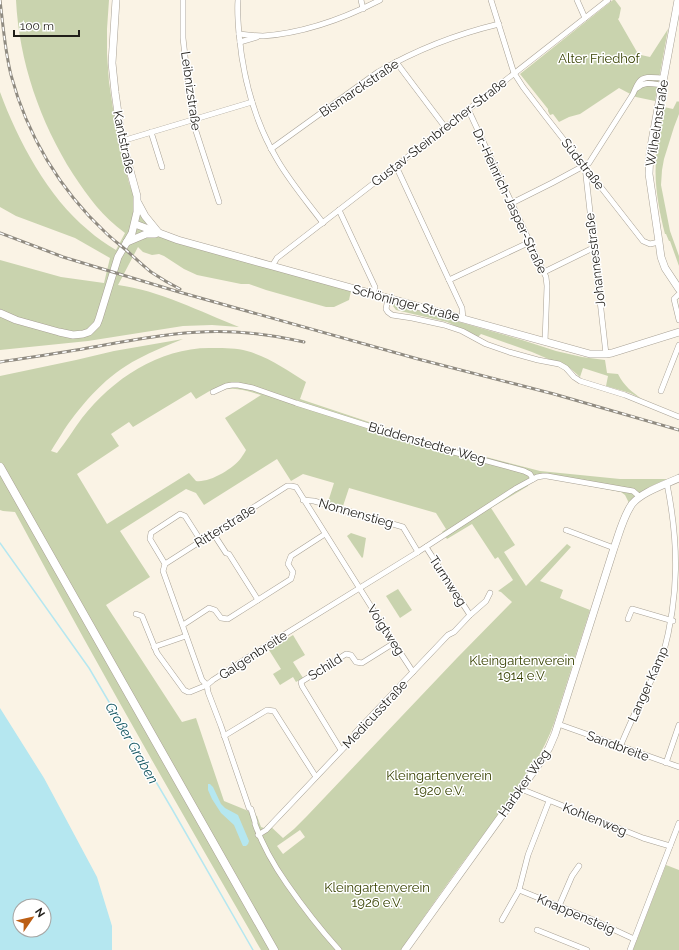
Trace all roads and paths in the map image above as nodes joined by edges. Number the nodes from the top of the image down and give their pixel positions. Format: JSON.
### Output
{"nodes":[{"id":1,"x":116,"y":0,"type":"edge"},
{"id":2,"x":184,"y":0,"type":"edge"},
{"id":3,"x":238,"y":0,"type":"edge"},
{"id":4,"x":361,"y":0,"type":"edge"},
{"id":5,"x":380,"y":0,"type":"edge"},
{"id":6,"x":491,"y":0,"type":"edge"},
{"id":7,"x":577,"y":0,"type":"edge"},
{"id":8,"x":608,"y":0,"type":"edge"},
{"id":9,"x":678,"y":0,"type":"edge"},
{"id":10,"x":363,"y":8,"type":"junction"},
{"id":11,"x":677,"y":15,"type":"edge"},
{"id":12,"x":585,"y":18,"type":"junction"},
{"id":13,"x":499,"y":24,"type":"junction"},
{"id":14,"x":239,"y":34,"type":"junction"},
{"id":15,"x":262,"y":36,"type":"junction"},
{"id":16,"x":240,"y":42,"type":"junction"},
{"id":17,"x":396,"y":62,"type":"junction"},
{"id":18,"x":514,"y":73,"type":"junction"},
{"id":19,"x":663,"y":82,"type":"junction"},
{"id":20,"x":252,"y":102,"type":"junction"},
{"id":21,"x":468,"y":109,"type":"junction"},
{"id":22,"x":192,"y":119,"type":"junction"},
{"id":23,"x":445,"y":127,"type":"junction"},
{"id":24,"x":151,"y":132,"type":"junction"},
{"id":25,"x":122,"y":141,"type":"junction"},
{"id":26,"x":271,"y":149,"type":"junction"},
{"id":27,"x":396,"y":166,"type":"junction"},
{"id":28,"x":585,"y":166,"type":"junction"},
{"id":29,"x":162,"y":167,"type":"dead end"},
{"id":30,"x":138,"y":201,"type":"junction"},
{"id":31,"x":219,"y":202,"type":"dead end"},
{"id":32,"x":512,"y":203,"type":"junction"},
{"id":33,"x":339,"y":210,"type":"junction"},
{"id":34,"x":323,"y":223,"type":"junction"},
{"id":35,"x":135,"y":224,"type":"junction"},
{"id":36,"x":160,"y":233,"type":"junction"},
{"id":37,"x":127,"y":242,"type":"junction"},
{"id":38,"x":530,"y":242,"type":"junction"},
{"id":39,"x":659,"y":242,"type":"junction"},
{"id":40,"x":593,"y":248,"type":"junction"},
{"id":41,"x":272,"y":266,"type":"junction"},
{"id":42,"x":544,"y":272,"type":"junction"},
{"id":43,"x":449,"y":280,"type":"junction"},
{"id":44,"x":679,"y":289,"type":"edge"},
{"id":45,"x":373,"y":294,"type":"junction"},
{"id":46,"x":679,"y":294,"type":"edge"},
{"id":47,"x":388,"y":298,"type":"junction"},
{"id":48,"x":0,"y":314,"type":"edge"},
{"id":49,"x":463,"y":319,"type":"junction"},
{"id":50,"x":679,"y":320,"type":"edge"},
{"id":51,"x":679,"y":332,"type":"edge"},
{"id":52,"x":545,"y":342,"type":"junction"},
{"id":53,"x":679,"y":345,"type":"edge"},
{"id":54,"x":606,"y":354,"type":"junction"},
{"id":55,"x":661,"y":391,"type":"dead end"},
{"id":56,"x":213,"y":392,"type":"dead end"},
{"id":57,"x":679,"y":417,"type":"edge"},
{"id":58,"x":0,"y":467,"type":"edge"},
{"id":59,"x":679,"y":478,"type":"edge"},
{"id":60,"x":533,"y":479,"type":"junction"},
{"id":61,"x":668,"y":484,"type":"junction"},
{"id":62,"x":640,"y":497,"type":"junction"},
{"id":63,"x":304,"y":500,"type":"junction"},
{"id":64,"x":566,"y":530,"type":"dead end"},
{"id":65,"x":213,"y":533,"type":"junction"},
{"id":66,"x":325,"y":534,"type":"junction"},
{"id":67,"x":201,"y":541,"type":"junction"},
{"id":68,"x":426,"y":547,"type":"junction"},
{"id":69,"x":614,"y":548,"type":"junction"},
{"id":70,"x":418,"y":552,"type":"junction"},
{"id":71,"x":165,"y":564,"type":"junction"},
{"id":72,"x":359,"y":588,"type":"junction"},
{"id":73,"x":490,"y":593,"type":"dead end"},
{"id":74,"x":258,"y":600,"type":"junction"},
{"id":75,"x":136,"y":614,"type":"dead end"},
{"id":76,"x":470,"y":615,"type":"junction"},
{"id":77,"x":628,"y":619,"type":"dead end"},
{"id":78,"x":675,"y":620,"type":"edge"},
{"id":79,"x":183,"y":625,"type":"junction"},
{"id":80,"x":186,"y":636,"type":"junction"},
{"id":81,"x":394,"y":643,"type":"junction"},
{"id":82,"x":154,"y":647,"type":"junction"},
{"id":83,"x":413,"y":672,"type":"junction"},
{"id":84,"x":207,"y":685,"type":"junction"},
{"id":85,"x":558,"y":724,"type":"junction"},
{"id":86,"x":679,"y":725,"type":"edge"},
{"id":87,"x":224,"y":736,"type":"junction"},
{"id":88,"x":620,"y":747,"type":"junction"},
{"id":89,"x":342,"y":750,"type":"junction"},
{"id":90,"x":666,"y":763,"type":"junction"},
{"id":91,"x":679,"y":767,"type":"edge"},
{"id":92,"x":316,"y":777,"type":"junction"},
{"id":93,"x":520,"y":789,"type":"junction"},
{"id":94,"x":549,"y":801,"type":"junction"},
{"id":95,"x":679,"y":823,"type":"edge"},
{"id":96,"x":258,"y":835,"type":"junction"},
{"id":97,"x":670,"y":846,"type":"junction"},
{"id":98,"x":579,"y":866,"type":"dead end"},
{"id":99,"x":519,"y":890,"type":"junction"},
{"id":100,"x":559,"y":906,"type":"junction"},
{"id":101,"x":502,"y":920,"type":"dead end"},
{"id":102,"x":537,"y":930,"type":"dead end"},
{"id":103,"x":634,"y":939,"type":"junction"},
{"id":104,"x":274,"y":950,"type":"edge"},
{"id":105,"x":339,"y":950,"type":"edge"},
{"id":106,"x":405,"y":950,"type":"edge"},
{"id":107,"x":587,"y":950,"type":"edge"},
{"id":108,"x":630,"y":950,"type":"edge"}],
"edges":[{"from":1,"to":25,"type":"main road","name":"Kantstraße"},
{"from":2,"to":22,"type":"street","name":"Leibnizstraße"},
{"from":3,"to":14,"type":"street"},
{"from":4,"to":10,"type":"street"},
{"from":5,"to":10,"type":"street"},
{"from":6,"to":13,"type":"street","name":"Südstraße"},
{"from":7,"to":12,"type":"street"},
{"from":8,"to":12,"type":"street","name":"Gustav-Steinbrecher-Straße"},
{"from":9,"to":11,"type":"main road","name":"Wilhelmstraße"},
{"from":10,"to":15,"type":"street"},
{"from":11,"to":19,"type":"main road","name":"Wilhelmstraße"},
{"from":12,"to":18,"type":"street","name":"Gustav-Steinbrecher-Straße"},
{"from":13,"to":17,"type":"street","name":"Bismarckstraße"},
{"from":13,"to":18,"type":"street","name":"Südstraße"},
{"from":14,"to":15,"type":"street"},
{"from":14,"to":16,"type":"street"},
{"from":15,"to":16,"type":"street"},
{"from":16,"to":20,"type":"street"},
{"from":17,"to":23,"type":"street"},
{"from":17,"to":26,"type":"street","name":"Bismarckstraße"},
{"from":18,"to":21,"type":"street","name":"Gustav-Steinbrecher-Straße"},
{"from":18,"to":28,"type":"street","name":"Südstraße"},
{"from":19,"to":28,"type":"street"},
{"from":19,"to":39,"type":"main road","name":"Wilhelmstraße"},
{"from":20,"to":22,"type":"street"},
{"from":20,"to":26,"type":"street"},
{"from":21,"to":23,"type":"street","name":"Gustav-Steinbrecher-Straße"},
{"from":21,"to":32,"type":"street","name":"Dr.-Heinrich-Jasper-Straße"},
{"from":22,"to":24,"type":"street"},
{"from":22,"to":31,"type":"street","name":"Leibnizstraße"},
{"from":23,"to":27,"type":"street","name":"Gustav-Steinbrecher-Straße"},
{"from":24,"to":25,"type":"street"},
{"from":24,"to":29,"type":"street"},
{"from":25,"to":30,"type":"main road","name":"Kantstraße"},
{"from":26,"to":34,"type":"street"},
{"from":27,"to":33,"type":"street","name":"Gustav-Steinbrecher-Straße"},
{"from":27,"to":43,"type":"street"},
{"from":28,"to":32,"type":"street"},
{"from":28,"to":39,"type":"street","name":"Südstraße"},
{"from":28,"to":40,"type":"street","name":"Johannesstraße"},
{"from":30,"to":35,"type":"main road","name":"Kantstraße"},
{"from":30,"to":36,"type":"main road"},
{"from":32,"to":38,"type":"street","name":"Dr.-Heinrich-Jasper-Straße"},
{"from":33,"to":34,"type":"street","name":"Gustav-Steinbrecher-Straße"},
{"from":33,"to":45,"type":"street"},
{"from":34,"to":41,"type":"street","name":"Gustav-Steinbrecher-Straße"},
{"from":35,"to":36,"type":"main road","name":"Schöninger Straße"},
{"from":35,"to":37,"type":"main road","name":"Kantstraße"},
{"from":36,"to":37,"type":"main road"},
{"from":36,"to":41,"type":"main road","name":"Schöninger Straße"},
{"from":37,"to":48,"type":"main road","name":"Kantstraße"},
{"from":38,"to":42,"type":"street","name":"Dr.-Heinrich-Jasper-Straße"},
{"from":38,"to":43,"type":"street"},
{"from":39,"to":44,"type":"main road","name":"Wilhelmstraße"},
{"from":40,"to":42,"type":"street"},
{"from":40,"to":54,"type":"street","name":"Johannesstraße"},
{"from":41,"to":45,"type":"main road","name":"Schöninger Straße"},
{"from":42,"to":52,"type":"street","name":"Dr.-Heinrich-Jasper-Straße"},
{"from":43,"to":49,"type":"street"},
{"from":45,"to":47,"type":"main road","name":"Schöninger Straße"},
{"from":46,"to":50,"type":"street"},
{"from":47,"to":49,"type":"main road","name":"Schöninger Straße"},
{"from":47,"to":57,"type":"street"},
{"from":49,"to":52,"type":"main road","name":"Schöninger Straße"},
{"from":51,"to":54,"type":"main road","name":"Schöninger Straße"},
{"from":52,"to":54,"type":"main road","name":"Schöninger Straße"},
{"from":53,"to":55,"type":"street"},
{"from":56,"to":60,"type":"street","name":"Büddenstedter Weg"},
{"from":58,"to":104,"type":"main road"},
{"from":59,"to":61,"type":"main road","name":"Harbker Weg"},
{"from":60,"to":62,"type":"street"},
{"from":60,"to":68,"type":"street","name":"Galgenbreite"},
{"from":61,"to":62,"type":"main road","name":"Harbker Weg"},
{"from":61,"to":78,"type":"street","name":"Langer Kamp"},
{"from":62,"to":69,"type":"main road","name":"Harbker Weg"},
{"from":63,"to":65,"type":"street","name":"Ritterstraße"},
{"from":63,"to":66,"type":"street","name":"Ritterstraße"},
{"from":63,"to":70,"type":"street","name":"Nonnenstieg"},
{"from":64,"to":69,"type":"street"},
{"from":65,"to":67,"type":"street","name":"Ritterstraße"},
{"from":65,"to":74,"type":"street"},
{"from":66,"to":72,"type":"street","name":"Ritterstraße"},
{"from":66,"to":74,"type":"street"},
{"from":67,"to":71,"type":"street","name":"Ritterstraße"},
{"from":67,"to":71,"type":"street"},
{"from":68,"to":70,"type":"street","name":"Galgenbreite"},
{"from":68,"to":76,"type":"street","name":"Turmweg"},
{"from":69,"to":85,"type":"main road","name":"Harbker Weg"},
{"from":70,"to":72,"type":"street","name":"Galgenbreite"},
{"from":71,"to":79,"type":"street"},
{"from":72,"to":81,"type":"street","name":"Voigtweg"},
{"from":72,"to":84,"type":"street","name":"Galgenbreite"},
{"from":73,"to":76,"type":"street","name":"Medicusstraße"},
{"from":74,"to":79,"type":"street"},
{"from":75,"to":82,"type":"street"},
{"from":76,"to":83,"type":"street","name":"Medicusstraße"},
{"from":77,"to":78,"type":"street"},
{"from":78,"to":88,"type":"street","name":"Langer Kamp"},
{"from":79,"to":80,"type":"street"},
{"from":80,"to":82,"type":"street"},
{"from":80,"to":84,"type":"street"},
{"from":81,"to":83,"type":"street","name":"Voigtweg"},
{"from":81,"to":89,"type":"street","name":"Schild"},
{"from":82,"to":84,"type":"street"},
{"from":83,"to":89,"type":"street","name":"Medicusstraße"},
{"from":84,"to":87,"type":"street","name":"Galgenbreite"},
{"from":85,"to":88,"type":"street","name":"Sandbreite"},
{"from":85,"to":93,"type":"main road","name":"Harbker Weg"},
{"from":86,"to":90,"type":"street"},
{"from":87,"to":92,"type":"street"},
{"from":87,"to":96,"type":"street","name":"Galgenbreite"},
{"from":88,"to":90,"type":"street","name":"Sandbreite"},
{"from":89,"to":92,"type":"street","name":"Medicusstraße"},
{"from":90,"to":91,"type":"street","name":"Sandbreite"},
{"from":92,"to":96,"type":"street","name":"Medicusstraße"},
{"from":93,"to":94,"type":"street","name":"Kohlenweg"},
{"from":93,"to":106,"type":"main road","name":"Harbker Weg"},
{"from":94,"to":97,"type":"street","name":"Kohlenweg"},
{"from":94,"to":99,"type":"street"},
{"from":95,"to":97,"type":"street"},
{"from":96,"to":105,"type":"street","name":"Galgenbreite"},
{"from":97,"to":103,"type":"street"},
{"from":98,"to":100,"type":"street"},
{"from":99,"to":100,"type":"street","name":"Knappensteig"},
{"from":99,"to":101,"type":"street"},
{"from":100,"to":103,"type":"street","name":"Knappensteig"},
{"from":102,"to":107,"type":"street"},
{"from":103,"to":108,"type":"street"}]}
